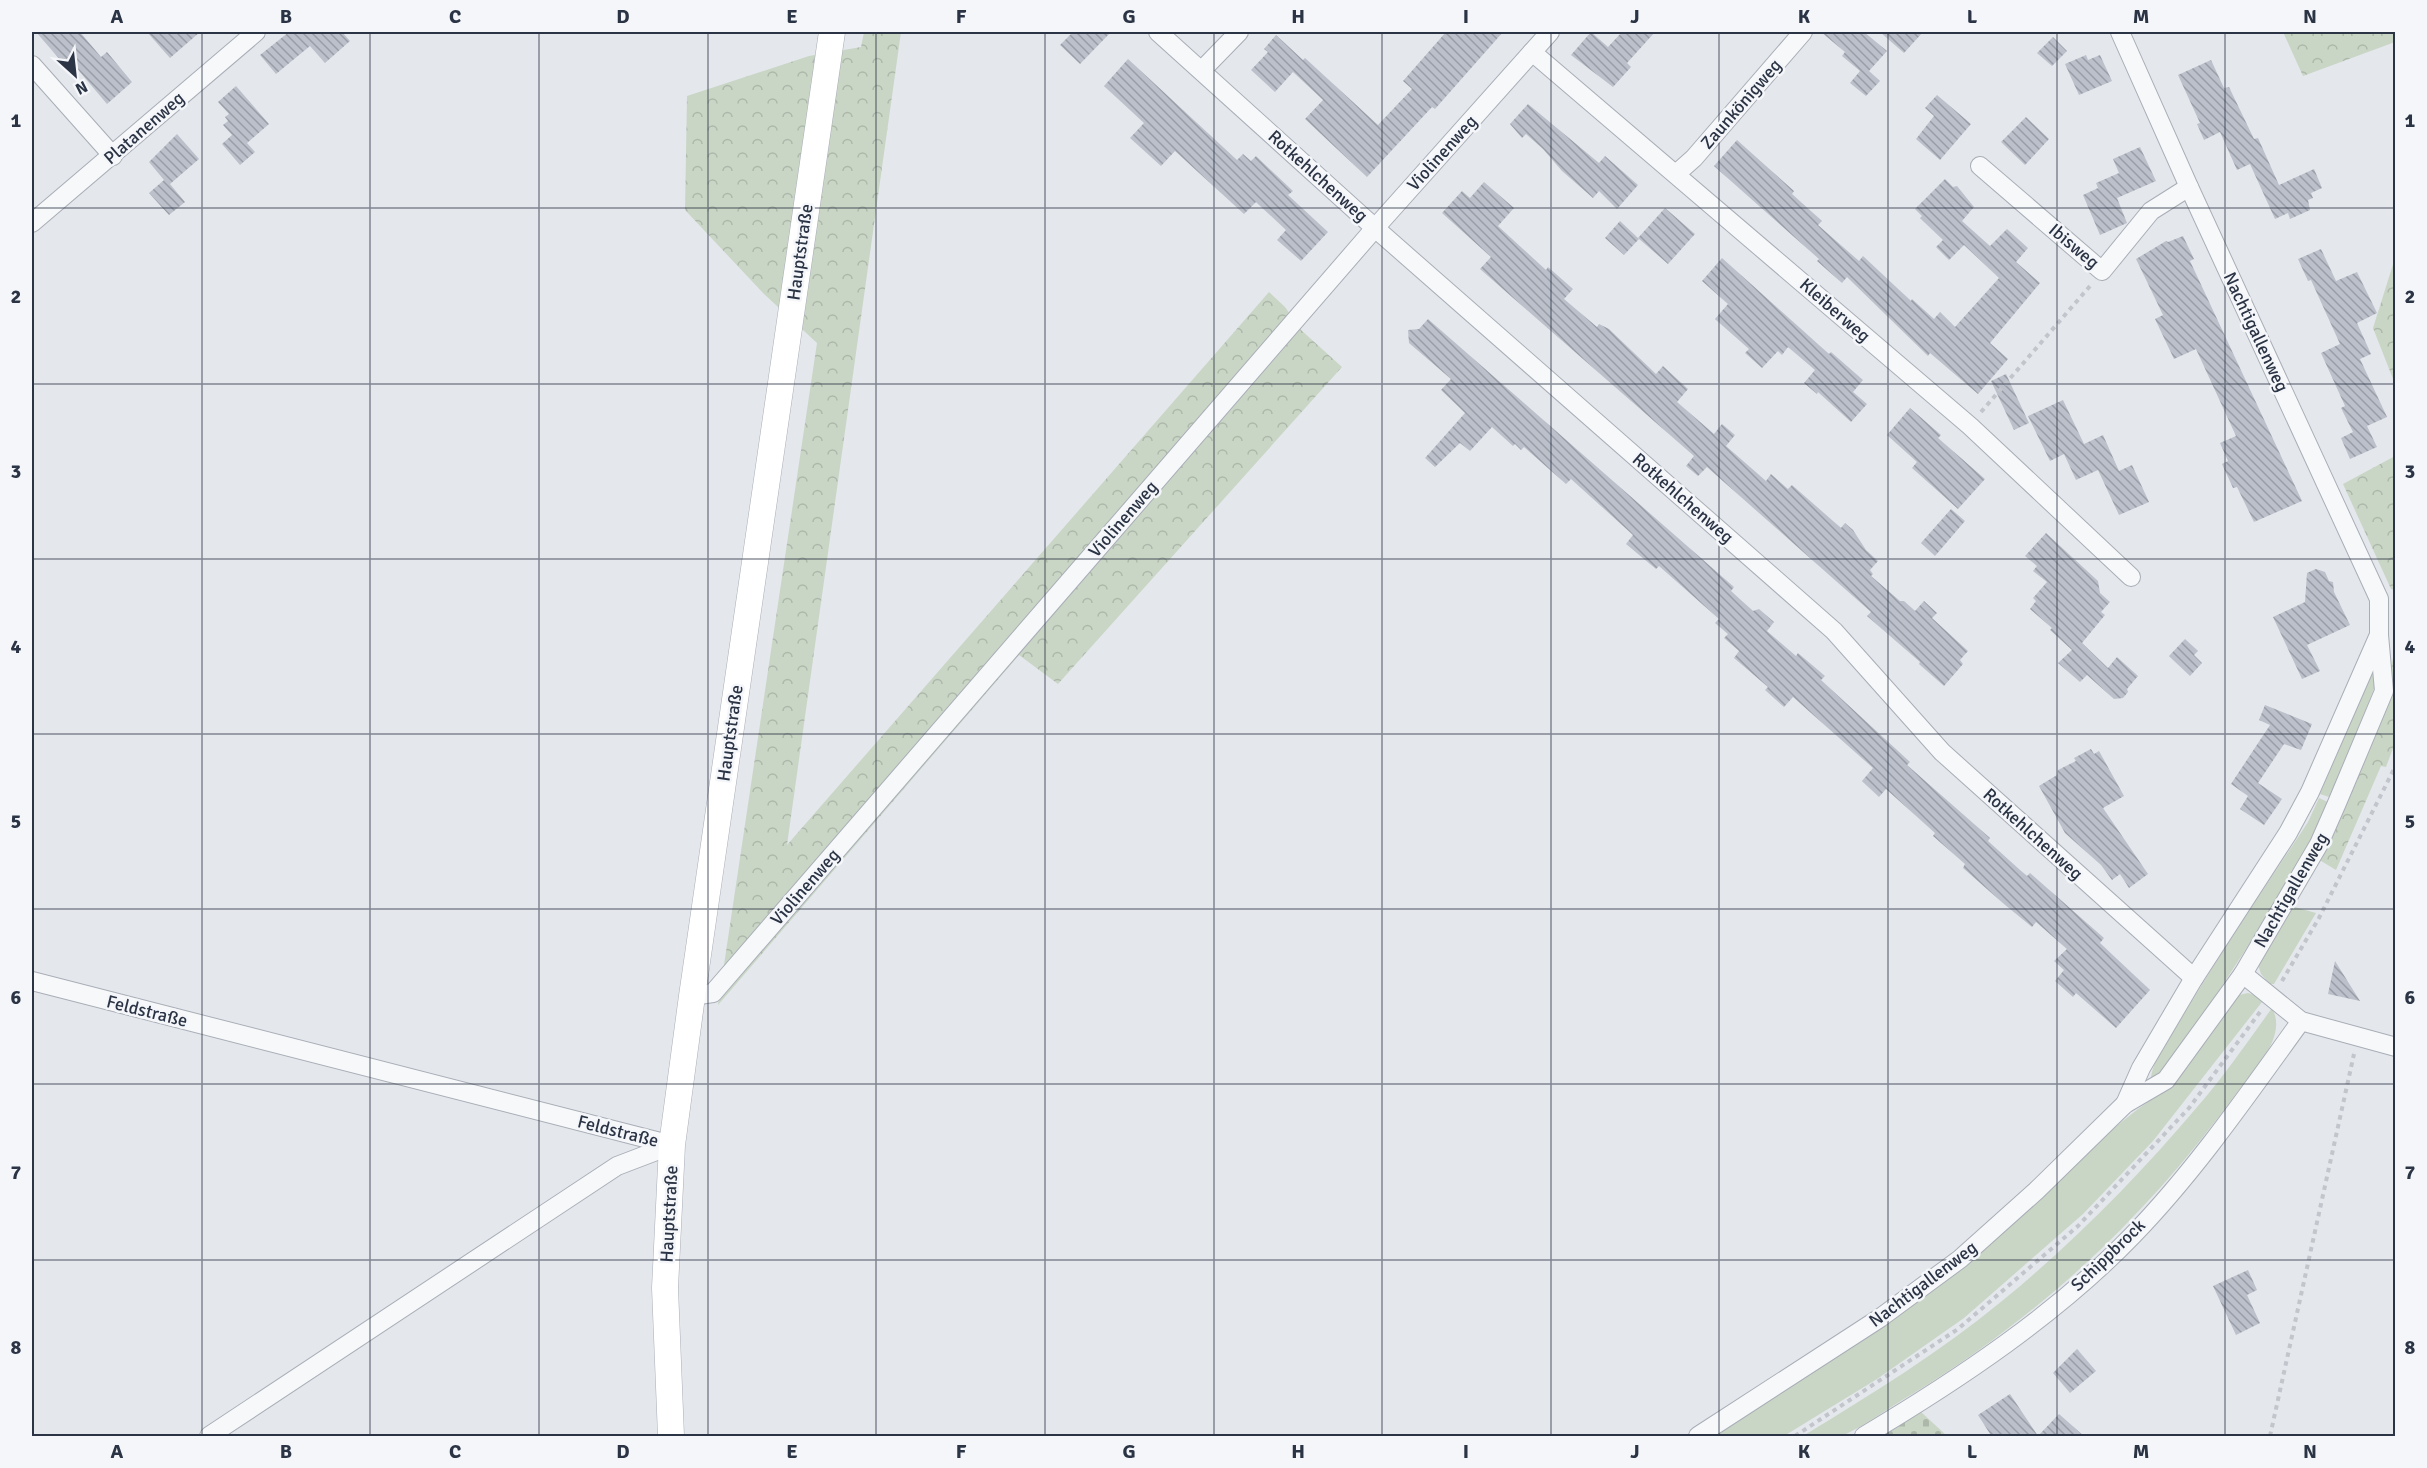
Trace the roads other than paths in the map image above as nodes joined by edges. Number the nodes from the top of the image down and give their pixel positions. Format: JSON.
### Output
{"nodes":[{"id":1,"x":256,"y":32,"type":"edge"},
{"id":2,"x":832,"y":32,"type":"edge"},
{"id":3,"x":1158,"y":32,"type":"edge"},
{"id":4,"x":1239,"y":32,"type":"edge"},
{"id":5,"x":1550,"y":32,"type":"edge"},
{"id":6,"x":1803,"y":32,"type":"edge"},
{"id":7,"x":2120,"y":32,"type":"edge"},
{"id":8,"x":1532,"y":52,"type":"junction"},
{"id":9,"x":32,"y":65,"type":"edge"},
{"id":10,"x":1202,"y":70,"type":"junction"},
{"id":11,"x":112,"y":156,"type":"junction"},
{"id":12,"x":1980,"y":165,"type":"dead end"},
{"id":13,"x":1676,"y":174,"type":"junction"},
{"id":14,"x":2189,"y":187,"type":"junction"},
{"id":15,"x":32,"y":223,"type":"edge"},
{"id":16,"x":1375,"y":228,"type":"junction"},
{"id":17,"x":2131,"y":577,"type":"dead end"},
{"id":18,"x":2379,"y":635,"type":"junction"},
{"id":19,"x":2242,"y":974,"type":"junction"},
{"id":20,"x":2194,"y":978,"type":"junction"},
{"id":21,"x":32,"y":981,"type":"edge"},
{"id":22,"x":692,"y":996,"type":"junction"},
{"id":23,"x":2301,"y":1021,"type":"junction"},
{"id":24,"x":2396,"y":1047,"type":"edge"},
{"id":25,"x":2125,"y":1104,"type":"junction"},
{"id":26,"x":672,"y":1145,"type":"junction"},
{"id":27,"x":209,"y":1437,"type":"edge"},
{"id":28,"x":671,"y":1437,"type":"edge"},
{"id":29,"x":1698,"y":1437,"type":"edge"},
{"id":30,"x":1864,"y":1437,"type":"edge"}],
"edges":[{"from":1,"to":11,"type":"street","name":"Platanenweg"},
{"from":2,"to":22,"type":"street","name":"Hauptstraße"},
{"from":3,"to":10,"type":"street","name":"Rotkehlchenweg"},
{"from":4,"to":10,"type":"street"},
{"from":5,"to":8,"type":"street","name":"Violinenweg"},
{"from":6,"to":13,"type":"street","name":"Zaunkönigweg"},
{"from":7,"to":14,"type":"street","name":"Nachtigallenweg"},
{"from":8,"to":13,"type":"street","name":"Kleiberweg"},
{"from":8,"to":16,"type":"street","name":"Violinenweg"},
{"from":9,"to":11,"type":"street"},
{"from":10,"to":16,"type":"street","name":"Rotkehlchenweg"},
{"from":11,"to":15,"type":"street","name":"Platanenweg"},
{"from":12,"to":14,"type":"street","name":"Ibisweg"},
{"from":13,"to":17,"type":"street","name":"Kleiberweg"},
{"from":14,"to":18,"type":"street","name":"Nachtigallenweg"},
{"from":16,"to":20,"type":"street","name":"Rotkehlchenweg"},
{"from":16,"to":22,"type":"street","name":"Violinenweg"},
{"from":18,"to":19,"type":"street","name":"Nachtigallenweg"},
{"from":18,"to":20,"type":"street","name":"Nachtigallenweg"},
{"from":19,"to":23,"type":"street"},
{"from":19,"to":25,"type":"street","name":"Nachtigallenweg"},
{"from":20,"to":25,"type":"street","name":"Nachtigallenweg"},
{"from":21,"to":26,"type":"street","name":"Feldstraße"},
{"from":22,"to":26,"type":"street","name":"Hauptstraße"},
{"from":23,"to":24,"type":"street"},
{"from":23,"to":30,"type":"street","name":"Schippbrock"},
{"from":25,"to":29,"type":"street","name":"Nachtigallenweg"},
{"from":26,"to":27,"type":"street","name":"Feldstraße"},
{"from":26,"to":28,"type":"street","name":"Hauptstraße"}]}
